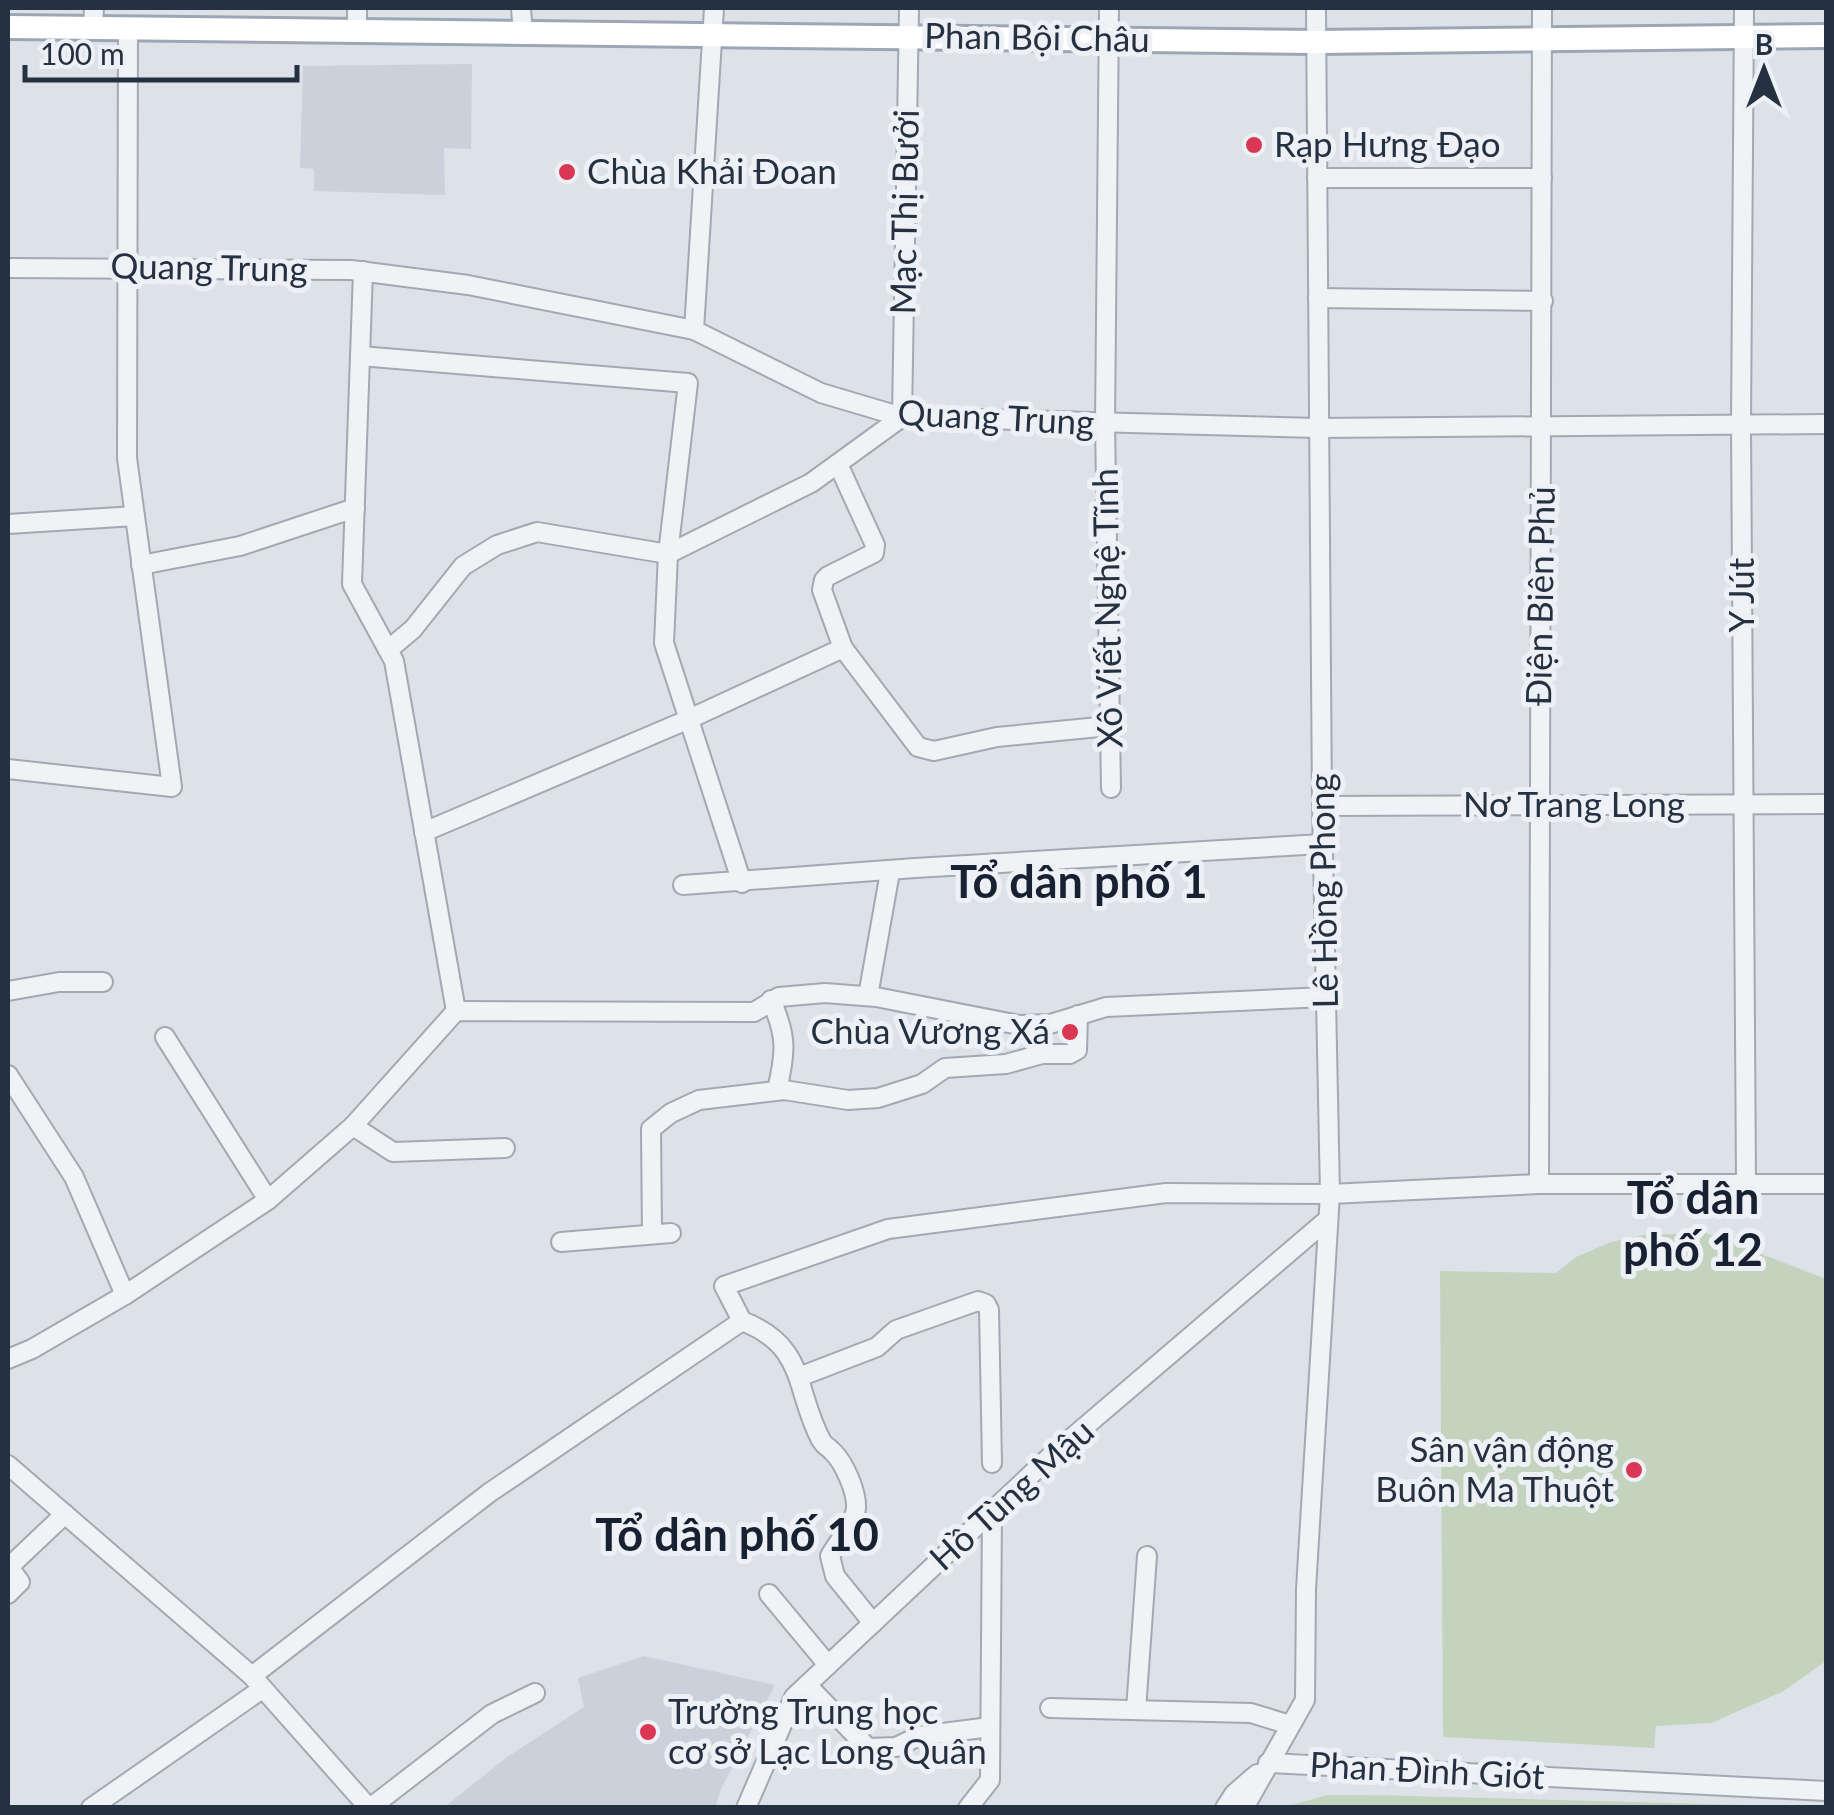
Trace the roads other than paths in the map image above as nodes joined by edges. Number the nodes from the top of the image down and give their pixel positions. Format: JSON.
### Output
{"nodes":[{"id":1,"x":522,"y":8,"type":"edge"},
{"id":2,"x":714,"y":8,"type":"edge"},
{"id":3,"x":908,"y":8,"type":"edge"},
{"id":4,"x":1109,"y":8,"type":"edge"},
{"id":5,"x":1316,"y":8,"type":"edge"},
{"id":6,"x":1542,"y":8,"type":"edge"},
{"id":7,"x":1744,"y":8,"type":"edge"},
{"id":8,"x":93,"y":17,"type":"edge"},
{"id":9,"x":357,"y":19,"type":"edge"},
{"id":10,"x":8,"y":27,"type":"edge"},
{"id":11,"x":128,"y":27,"type":"junction"},
{"id":12,"x":522,"y":35,"type":"junction"},
{"id":13,"x":714,"y":36,"type":"junction"},
{"id":14,"x":1744,"y":36,"type":"junction"},
{"id":15,"x":1826,"y":36,"type":"edge"},
{"id":16,"x":909,"y":37,"type":"junction"},
{"id":17,"x":1542,"y":38,"type":"junction"},
{"id":18,"x":1108,"y":40,"type":"junction"},
{"id":19,"x":1317,"y":42,"type":"junction"},
{"id":20,"x":1318,"y":178,"type":"junction"},
{"id":21,"x":1542,"y":178,"type":"junction"},
{"id":22,"x":128,"y":267,"type":"junction"},
{"id":23,"x":8,"y":268,"type":"edge"},
{"id":24,"x":363,"y":272,"type":"junction"},
{"id":25,"x":1318,"y":298,"type":"junction"},
{"id":26,"x":1542,"y":301,"type":"junction"},
{"id":27,"x":694,"y":330,"type":"junction"},
{"id":28,"x":360,"y":356,"type":"junction"},
{"id":29,"x":902,"y":417,"type":"junction"},
{"id":30,"x":1105,"y":424,"type":"junction"},
{"id":31,"x":1826,"y":424,"type":"edge"},
{"id":32,"x":1742,"y":425,"type":"junction"},
{"id":33,"x":1543,"y":426,"type":"junction"},
{"id":34,"x":1318,"y":428,"type":"junction"},
{"id":35,"x":838,"y":464,"type":"junction"},
{"id":36,"x":355,"y":508,"type":"junction"},
{"id":37,"x":135,"y":516,"type":"junction"},
{"id":38,"x":8,"y":524,"type":"edge"},
{"id":39,"x":668,"y":554,"type":"junction"},
{"id":40,"x":142,"y":565,"type":"junction"},
{"id":41,"x":843,"y":648,"type":"junction"},
{"id":42,"x":388,"y":650,"type":"junction"},
{"id":43,"x":687,"y":720,"type":"junction"},
{"id":44,"x":1110,"y":726,"type":"junction"},
{"id":45,"x":8,"y":769,"type":"edge"},
{"id":46,"x":1110,"y":788,"type":"dead end"},
{"id":47,"x":1743,"y":804,"type":"junction"},
{"id":48,"x":1826,"y":804,"type":"edge"},
{"id":49,"x":1322,"y":806,"type":"junction"},
{"id":50,"x":1538,"y":806,"type":"junction"},
{"id":51,"x":424,"y":832,"type":"junction"},
{"id":52,"x":1322,"y":844,"type":"junction"},
{"id":53,"x":890,"y":872,"type":"junction"},
{"id":54,"x":742,"y":883,"type":"junction"},
{"id":55,"x":683,"y":886,"type":"dead end"},
{"id":56,"x":103,"y":982,"type":"dead end"},
{"id":57,"x":8,"y":991,"type":"edge"},
{"id":58,"x":868,"y":996,"type":"junction"},
{"id":59,"x":1326,"y":998,"type":"junction"},
{"id":60,"x":771,"y":1000,"type":"junction"},
{"id":61,"x":456,"y":1011,"type":"junction"},
{"id":62,"x":1078,"y":1015,"type":"junction"},
{"id":63,"x":165,"y":1037,"type":"dead end"},
{"id":64,"x":8,"y":1077,"type":"edge"},
{"id":65,"x":777,"y":1090,"type":"junction"},
{"id":66,"x":353,"y":1126,"type":"junction"},
{"id":67,"x":505,"y":1148,"type":"dead end"},
{"id":68,"x":1746,"y":1182,"type":"junction"},
{"id":69,"x":1539,"y":1184,"type":"junction"},
{"id":70,"x":1826,"y":1184,"type":"edge"},
{"id":71,"x":1330,"y":1194,"type":"junction"},
{"id":72,"x":268,"y":1200,"type":"junction"},
{"id":73,"x":1327,"y":1220,"type":"junction"},
{"id":74,"x":562,"y":1242,"type":"dead end"},
{"id":75,"x":125,"y":1296,"type":"junction"},
{"id":76,"x":742,"y":1321,"type":"junction"},
{"id":77,"x":8,"y":1360,"type":"edge"},
{"id":78,"x":799,"y":1377,"type":"junction"},
{"id":79,"x":992,"y":1463,"type":"dead end"},
{"id":80,"x":8,"y":1464,"type":"edge"},
{"id":81,"x":992,"y":1511,"type":"junction"},
{"id":82,"x":65,"y":1514,"type":"junction"},
{"id":83,"x":1148,"y":1556,"type":"dead end"},
{"id":84,"x":8,"y":1594,"type":"edge"},
{"id":85,"x":769,"y":1594,"type":"dead end"},
{"id":86,"x":873,"y":1623,"type":"junction"},
{"id":87,"x":828,"y":1666,"type":"junction"},
{"id":88,"x":257,"y":1682,"type":"junction"},
{"id":89,"x":807,"y":1684,"type":"junction"},
{"id":90,"x":535,"y":1693,"type":"dead end"},
{"id":91,"x":1050,"y":1708,"type":"dead end"},
{"id":92,"x":1136,"y":1710,"type":"junction"},
{"id":93,"x":1290,"y":1726,"type":"junction"},
{"id":94,"x":990,"y":1727,"type":"junction"},
{"id":95,"x":1268,"y":1763,"type":"junction"},
{"id":96,"x":1826,"y":1791,"type":"edge"},
{"id":97,"x":91,"y":1808,"type":"edge"},
{"id":98,"x":370,"y":1808,"type":"edge"},
{"id":99,"x":746,"y":1808,"type":"edge"},
{"id":100,"x":968,"y":1808,"type":"edge"},
{"id":101,"x":1224,"y":1808,"type":"edge"},
{"id":102,"x":1244,"y":1808,"type":"edge"}],
"edges":[{"from":1,"to":12,"type":"street"},
{"from":2,"to":13,"type":"street"},
{"from":3,"to":16,"type":"street","name":"Mạc Thị Bưởi"},
{"from":4,"to":18,"type":"street","name":"Xô Viết Nghệ Tĩnh"},
{"from":5,"to":19,"type":"street","name":"Lê Hồng Phong"},
{"from":6,"to":17,"type":"street","name":"Điện Biên Phủ"},
{"from":7,"to":14,"type":"street","name":"Y Jút"},
{"from":8,"to":10,"type":"main road","name":"Phan Bội Châu"},
{"from":8,"to":11,"type":"main road","name":"Phan Bội Châu"},
{"from":9,"to":11,"type":"main road","name":"Phan Bội Châu"},
{"from":9,"to":12,"type":"main road","name":"Phan Bội Châu"},
{"from":11,"to":22,"type":"street"},
{"from":12,"to":13,"type":"main road","name":"Phan Bội Châu"},
{"from":13,"to":16,"type":"main road","name":"Phan Bội Châu"},
{"from":13,"to":27,"type":"street"},
{"from":14,"to":15,"type":"main road","name":"Phan Bội Châu"},
{"from":14,"to":17,"type":"main road","name":"Phan Bội Châu"},
{"from":14,"to":32,"type":"street","name":"Y Jút"},
{"from":16,"to":18,"type":"main road","name":"Phan Bội Châu"},
{"from":16,"to":29,"type":"street","name":"Mạc Thị Bưởi"},
{"from":17,"to":19,"type":"main road","name":"Phan Bội Châu"},
{"from":17,"to":21,"type":"street","name":"Điện Biên Phủ"},
{"from":18,"to":19,"type":"main road","name":"Phan Bội Châu"},
{"from":18,"to":30,"type":"street","name":"Xô Viết Nghệ Tĩnh"},
{"from":19,"to":20,"type":"street","name":"Lê Hồng Phong"},
{"from":20,"to":21,"type":"street"},
{"from":20,"to":25,"type":"street","name":"Lê Hồng Phong"},
{"from":21,"to":26,"type":"street","name":"Điện Biên Phủ"},
{"from":22,"to":23,"type":"street","name":"Quang Trung"},
{"from":22,"to":24,"type":"street","name":"Quang Trung"},
{"from":22,"to":37,"type":"street"},
{"from":24,"to":27,"type":"street","name":"Quang Trung"},
{"from":24,"to":28,"type":"street"},
{"from":25,"to":26,"type":"street"},
{"from":25,"to":34,"type":"street","name":"Lê Hồng Phong"},
{"from":26,"to":33,"type":"street","name":"Điện Biên Phủ"},
{"from":27,"to":29,"type":"street","name":"Quang Trung"},
{"from":28,"to":36,"type":"street"},
{"from":28,"to":39,"type":"street"},
{"from":29,"to":30,"type":"street","name":"Quang Trung"},
{"from":29,"to":35,"type":"street"},
{"from":30,"to":34,"type":"street","name":"Quang Trung"},
{"from":30,"to":44,"type":"street","name":"Xô Viết Nghệ Tĩnh"},
{"from":31,"to":32,"type":"street","name":"Quang Trung"},
{"from":32,"to":33,"type":"street","name":"Quang Trung"},
{"from":32,"to":47,"type":"street","name":"Y Jút"},
{"from":33,"to":34,"type":"street","name":"Quang Trung"},
{"from":33,"to":50,"type":"street","name":"Điện Biên Phủ"},
{"from":34,"to":49,"type":"street","name":"Lê Hồng Phong"},
{"from":35,"to":39,"type":"street"},
{"from":35,"to":41,"type":"street"},
{"from":36,"to":40,"type":"street"},
{"from":36,"to":42,"type":"street"},
{"from":37,"to":38,"type":"street"},
{"from":37,"to":40,"type":"street"},
{"from":39,"to":42,"type":"street"},
{"from":39,"to":43,"type":"street"},
{"from":40,"to":45,"type":"street"},
{"from":41,"to":43,"type":"street"},
{"from":41,"to":44,"type":"street"},
{"from":42,"to":51,"type":"street"},
{"from":43,"to":51,"type":"street"},
{"from":43,"to":54,"type":"street"},
{"from":44,"to":46,"type":"street","name":"Xô Viết Nghệ Tĩnh"},
{"from":47,"to":48,"type":"street","name":"Nơ Trang Long"},
{"from":47,"to":50,"type":"street","name":"Nơ Trang Long"},
{"from":47,"to":68,"type":"street","name":"Y Jút"},
{"from":49,"to":50,"type":"street","name":"Nơ Trang Long"},
{"from":49,"to":52,"type":"street","name":"Lê Hồng Phong"},
{"from":50,"to":69,"type":"street","name":"Điện Biên Phủ"},
{"from":51,"to":61,"type":"street"},
{"from":52,"to":53,"type":"street"},
{"from":52,"to":59,"type":"street","name":"Lê Hồng Phong"},
{"from":53,"to":54,"type":"street"},
{"from":53,"to":58,"type":"street"},
{"from":54,"to":55,"type":"street"},
{"from":56,"to":57,"type":"street"},
{"from":58,"to":60,"type":"street"},
{"from":58,"to":62,"type":"street"},
{"from":59,"to":62,"type":"street"},
{"from":59,"to":71,"type":"street","name":"Lê Hồng Phong"},
{"from":60,"to":61,"type":"street"},
{"from":60,"to":65,"type":"street"},
{"from":61,"to":66,"type":"street"},
{"from":62,"to":65,"type":"street"},
{"from":63,"to":72,"type":"street"},
{"from":64,"to":75,"type":"street"},
{"from":65,"to":74,"type":"street"},
{"from":66,"to":67,"type":"street"},
{"from":66,"to":72,"type":"street"},
{"from":68,"to":69,"type":"street"},
{"from":68,"to":70,"type":"street"},
{"from":69,"to":71,"type":"street"},
{"from":71,"to":73,"type":"street","name":"Lê Hồng Phong"},
{"from":71,"to":76,"type":"street"},
{"from":72,"to":75,"type":"street"},
{"from":73,"to":81,"type":"street","name":"Hồ Tùng Mậu"},
{"from":73,"to":93,"type":"street","name":"Lê Hồng Phong"},
{"from":75,"to":77,"type":"street"},
{"from":76,"to":78,"type":"street"},
{"from":76,"to":88,"type":"street"},
{"from":78,"to":79,"type":"street"},
{"from":78,"to":86,"type":"street"},
{"from":80,"to":82,"type":"street"},
{"from":81,"to":86,"type":"street","name":"Hồ Tùng Mậu"},
{"from":81,"to":94,"type":"street"},
{"from":82,"to":84,"type":"street"},
{"from":82,"to":88,"type":"street"},
{"from":83,"to":92,"type":"street"},
{"from":85,"to":87,"type":"street"},
{"from":86,"to":87,"type":"street","name":"Hồ Tùng Mậu"},
{"from":87,"to":89,"type":"street","name":"Hồ Tùng Mậu"},
{"from":88,"to":97,"type":"street"},
{"from":88,"to":98,"type":"street"},
{"from":89,"to":94,"type":"street"},
{"from":89,"to":99,"type":"street","name":"Hồ Tùng Mậu"},
{"from":90,"to":98,"type":"street"},
{"from":91,"to":92,"type":"street"},
{"from":92,"to":93,"type":"street"},
{"from":93,"to":95,"type":"street","name":"Lê Hồng Phong"},
{"from":94,"to":100,"type":"street"},
{"from":95,"to":96,"type":"street","name":"Phan Đình Giót"},
{"from":95,"to":101,"type":"street","name":"Lê Hồng Phong"},
{"from":95,"to":102,"type":"street","name":"Lê Hồng Phong"}]}
